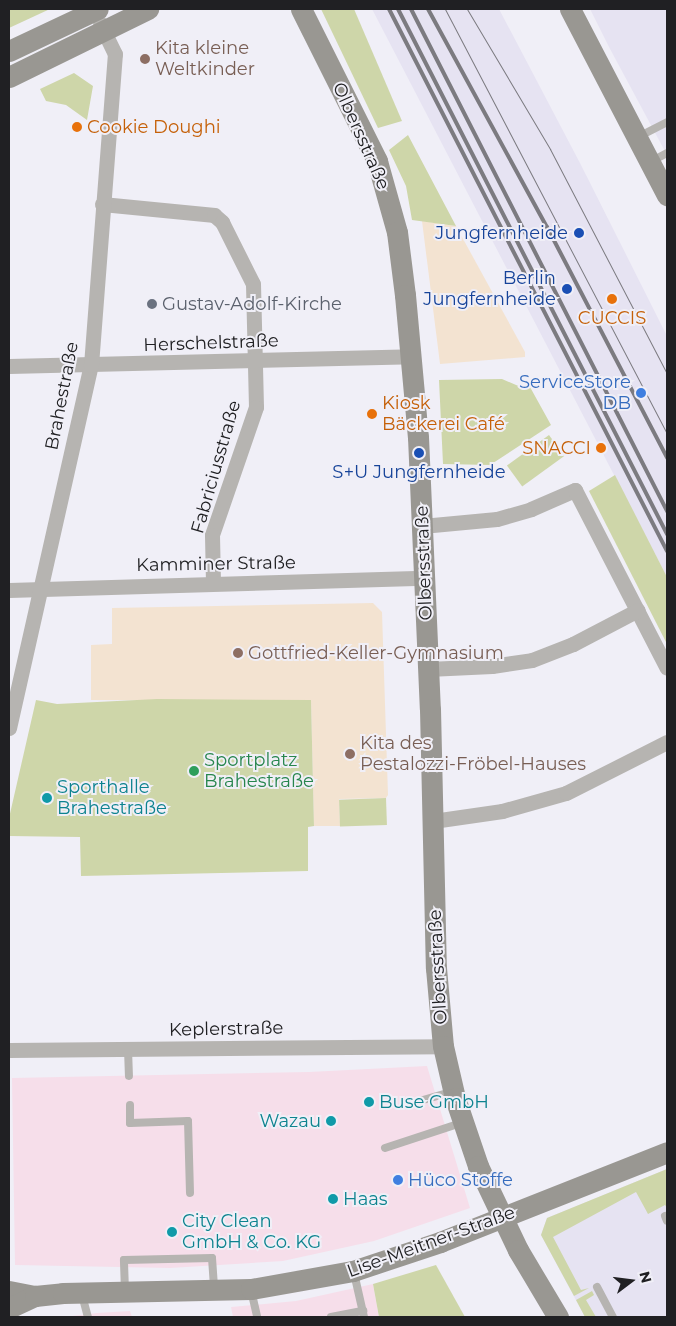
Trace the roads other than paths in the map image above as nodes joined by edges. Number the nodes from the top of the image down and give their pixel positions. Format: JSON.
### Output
{"nodes":[{"id":1,"x":148,"y":9,"type":"edge"},
{"id":2,"x":301,"y":9,"type":"edge"},
{"id":3,"x":570,"y":9,"type":"edge"},
{"id":4,"x":96,"y":10,"type":"edge"},
{"id":5,"x":104,"y":31,"type":"junction"},
{"id":6,"x":9,"y":51,"type":"edge"},
{"id":7,"x":9,"y":78,"type":"edge"},
{"id":8,"x":667,"y":122,"type":"edge"},
{"id":9,"x":637,"y":138,"type":"junction"},
{"id":10,"x":659,"y":157,"type":"edge"},
{"id":11,"x":667,"y":195,"type":"edge"},
{"id":12,"x":102,"y":204,"type":"junction"},
{"id":13,"x":413,"y":356,"type":"junction"},
{"id":14,"x":256,"y":360,"type":"junction"},
{"id":15,"x":91,"y":365,"type":"junction"},
{"id":16,"x":9,"y":366,"type":"edge"},
{"id":17,"x":422,"y":526,"type":"junction"},
{"id":18,"x":424,"y":578,"type":"junction"},
{"id":19,"x":213,"y":583,"type":"junction"},
{"id":20,"x":40,"y":589,"type":"junction"},
{"id":21,"x":9,"y":590,"type":"edge"},
{"id":22,"x":638,"y":610,"type":"junction"},
{"id":23,"x":667,"y":668,"type":"edge"},
{"id":24,"x":428,"y":669,"type":"junction"},
{"id":25,"x":9,"y":728,"type":"edge"},
{"id":26,"x":667,"y":742,"type":"edge"},
{"id":27,"x":432,"y":822,"type":"junction"},
{"id":28,"x":443,"y":1046,"type":"junction"},
{"id":29,"x":128,"y":1049,"type":"junction"},
{"id":30,"x":9,"y":1050,"type":"edge"},
{"id":31,"x":129,"y":1076,"type":"dead end"},
{"id":32,"x":454,"y":1091,"type":"junction"},
{"id":33,"x":416,"y":1102,"type":"dead end"},
{"id":34,"x":130,"y":1105,"type":"dead end"},
{"id":35,"x":463,"y":1122,"type":"junction"},
{"id":36,"x":384,"y":1148,"type":"dead end"},
{"id":37,"x":667,"y":1152,"type":"edge"},
{"id":38,"x":190,"y":1193,"type":"dead end"},
{"id":39,"x":502,"y":1218,"type":"junction"},
{"id":40,"x":353,"y":1271,"type":"junction"},
{"id":41,"x":597,"y":1287,"type":"dead end"},
{"id":42,"x":251,"y":1289,"type":"junction"},
{"id":43,"x":9,"y":1291,"type":"edge"},
{"id":44,"x":214,"y":1291,"type":"junction"},
{"id":45,"x":81,"y":1292,"type":"junction"},
{"id":46,"x":125,"y":1292,"type":"junction"},
{"id":47,"x":34,"y":1296,"type":"junction"},
{"id":48,"x":9,"y":1308,"type":"edge"},
{"id":49,"x":363,"y":1314,"type":"edge"},
{"id":50,"x":88,"y":1317,"type":"edge"},
{"id":51,"x":257,"y":1317,"type":"edge"},
{"id":52,"x":331,"y":1317,"type":"edge"},
{"id":53,"x":558,"y":1317,"type":"edge"},
{"id":54,"x":614,"y":1317,"type":"edge"}],
"edges":[{"from":1,"to":5,"type":"main road"},
{"from":2,"to":13,"type":"main road","name":"Olbersstraße"},
{"from":3,"to":9,"type":"main road"},
{"from":4,"to":5,"type":"street","name":"Brahestraße"},
{"from":4,"to":6,"type":"main road"},
{"from":5,"to":7,"type":"main road"},
{"from":5,"to":12,"type":"street","name":"Brahestraße"},
{"from":8,"to":9,"type":"lane"},
{"from":9,"to":10,"type":"main road"},
{"from":10,"to":11,"type":"main road"},
{"from":12,"to":14,"type":"street","name":"Fabriciusstraße"},
{"from":12,"to":15,"type":"street","name":"Brahestraße"},
{"from":13,"to":14,"type":"street","name":"Herschelstraße"},
{"from":13,"to":17,"type":"main road","name":"Olbersstraße"},
{"from":14,"to":15,"type":"street","name":"Herschelstraße"},
{"from":14,"to":19,"type":"street","name":"Fabriciusstraße"},
{"from":15,"to":16,"type":"street","name":"Herschelstraße"},
{"from":15,"to":20,"type":"street","name":"Brahestraße"},
{"from":17,"to":18,"type":"main road","name":"Olbersstraße"},
{"from":17,"to":22,"type":"street"},
{"from":18,"to":19,"type":"street","name":"Kamminer Straße"},
{"from":18,"to":24,"type":"main road","name":"Olbersstraße"},
{"from":19,"to":20,"type":"street","name":"Kamminer Straße"},
{"from":20,"to":21,"type":"street","name":"Kamminer Straße"},
{"from":20,"to":25,"type":"street","name":"Brahestraße"},
{"from":22,"to":23,"type":"street"},
{"from":22,"to":24,"type":"street"},
{"from":24,"to":27,"type":"main road","name":"Olbersstraße"},
{"from":26,"to":27,"type":"street"},
{"from":27,"to":28,"type":"main road","name":"Olbersstraße"},
{"from":28,"to":29,"type":"street","name":"Keplerstraße"},
{"from":28,"to":32,"type":"main road","name":"Olbersstraße"},
{"from":29,"to":30,"type":"street","name":"Keplerstraße"},
{"from":29,"to":31,"type":"lane"},
{"from":32,"to":33,"type":"lane"},
{"from":32,"to":35,"type":"main road","name":"Olbersstraße"},
{"from":34,"to":38,"type":"lane"},
{"from":35,"to":36,"type":"lane"},
{"from":35,"to":39,"type":"main road","name":"Olbersstraße"},
{"from":37,"to":39,"type":"main road","name":"Lise-Meitner-Straße"},
{"from":39,"to":40,"type":"main road","name":"Lise-Meitner-Straße"},
{"from":39,"to":53,"type":"main road","name":"Olbersstraße"},
{"from":40,"to":42,"type":"main road","name":"Lise-Meitner-Straße"},
{"from":40,"to":49,"type":"lane"},
{"from":41,"to":54,"type":"lane"},
{"from":42,"to":44,"type":"main road","name":"Lise-Meitner-Straße"},
{"from":42,"to":51,"type":"lane"},
{"from":43,"to":47,"type":"main road","name":"Lise-Meitner-Straße"},
{"from":44,"to":46,"type":"main road","name":"Lise-Meitner-Straße"},
{"from":44,"to":46,"type":"lane"},
{"from":45,"to":46,"type":"main road","name":"Lise-Meitner-Straße"},
{"from":45,"to":47,"type":"main road","name":"Lise-Meitner-Straße"},
{"from":45,"to":50,"type":"lane"},
{"from":47,"to":48,"type":"main road","name":"Lise-Meitner-Straße"},
{"from":49,"to":52,"type":"lane"}]}
